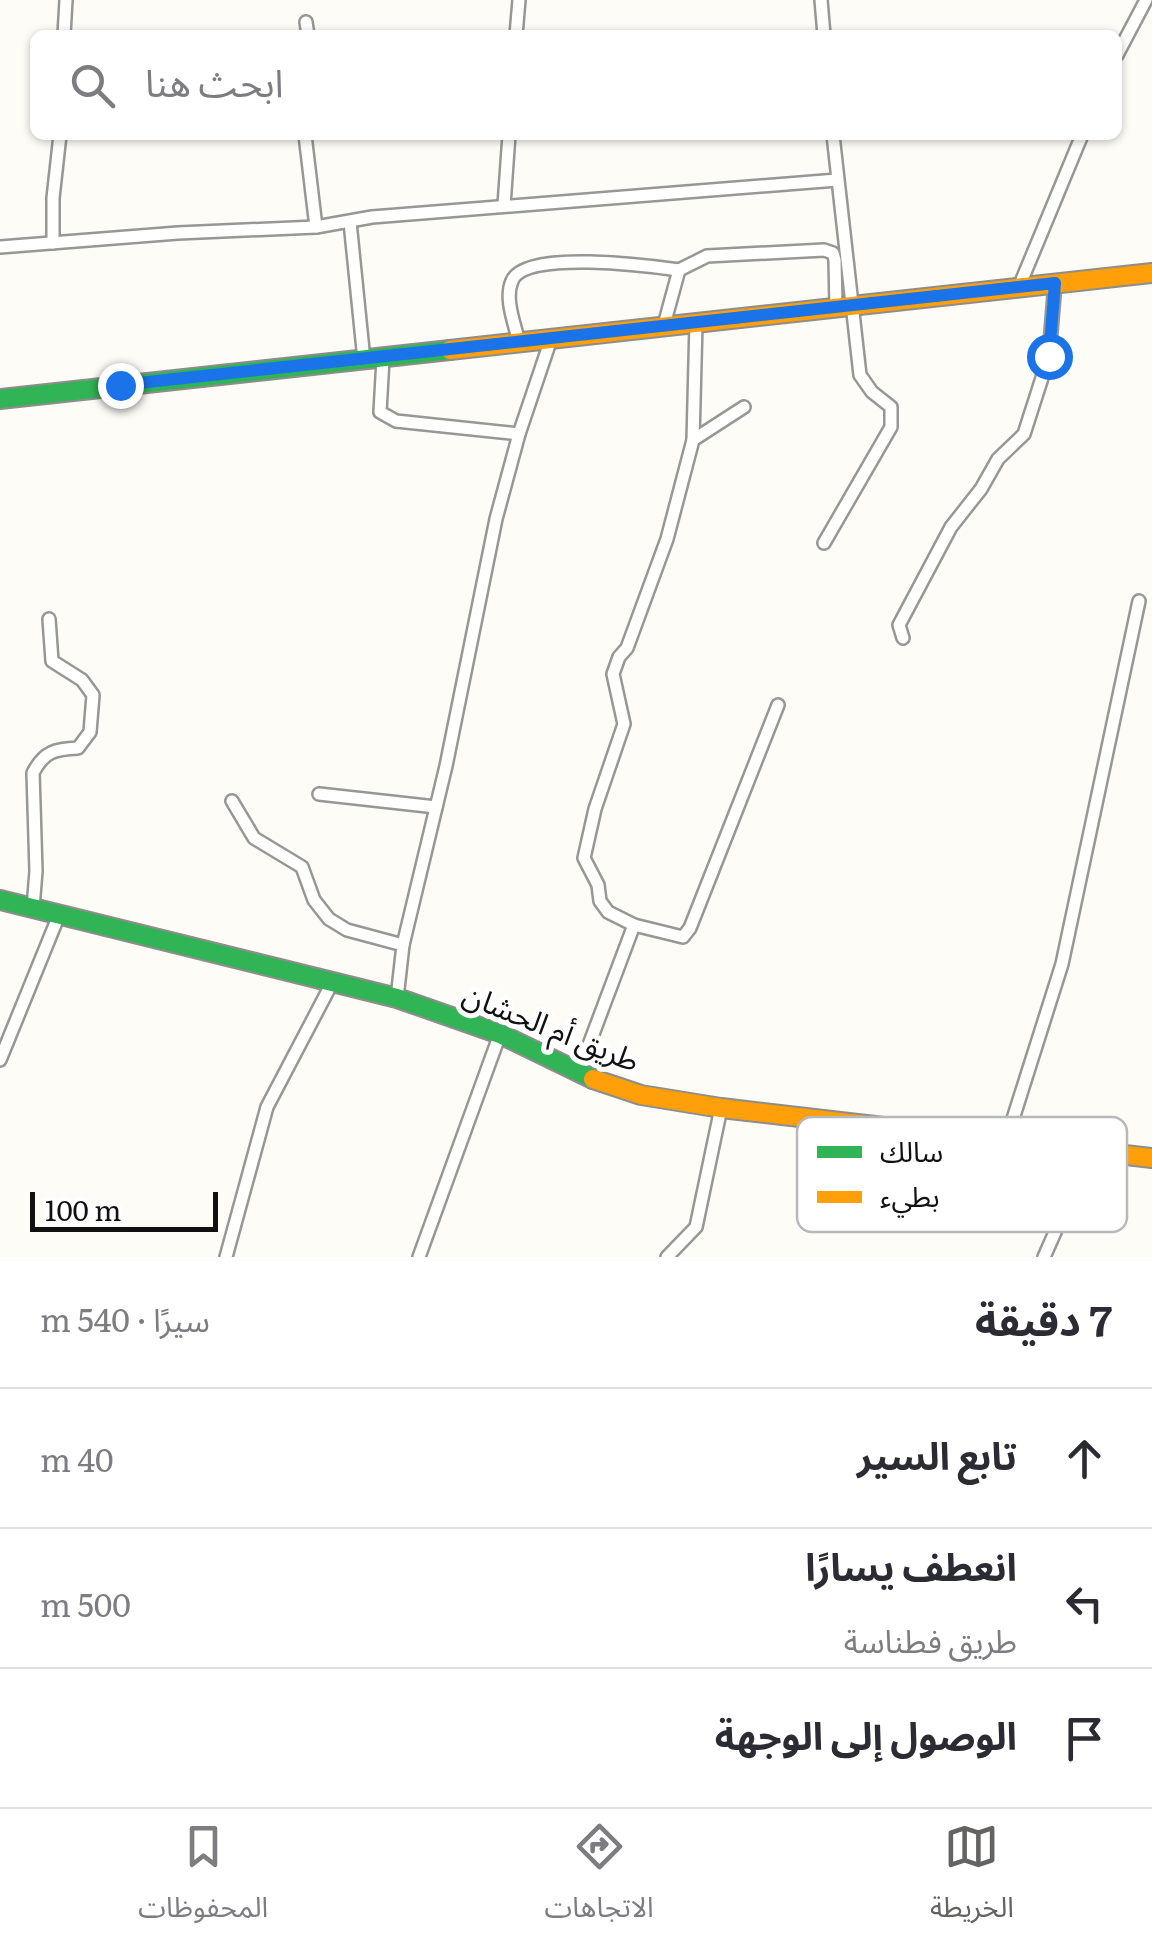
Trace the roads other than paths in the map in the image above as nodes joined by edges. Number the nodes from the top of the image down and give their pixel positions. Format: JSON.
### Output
{"nodes":[{"id":1,"x":66,"y":0,"type":"edge"},
{"id":2,"x":519,"y":0,"type":"edge"},
{"id":3,"x":820,"y":0,"type":"edge"},
{"id":4,"x":1146,"y":0,"type":"edge"},
{"id":5,"x":64,"y":30,"type":"edge"},
{"id":6,"x":516,"y":30,"type":"edge"},
{"id":7,"x":823,"y":30,"type":"edge"},
{"id":8,"x":1122,"y":46,"type":"edge"},
{"id":9,"x":59,"y":140,"type":"edge"},
{"id":10,"x":306,"y":140,"type":"edge"},
{"id":11,"x":509,"y":140,"type":"edge"},
{"id":12,"x":834,"y":140,"type":"edge"},
{"id":13,"x":1080,"y":140,"type":"edge"},
{"id":14,"x":838,"y":180,"type":"junction"},
{"id":15,"x":504,"y":205,"type":"junction"},
{"id":16,"x":350,"y":222,"type":"junction"},
{"id":17,"x":316,"y":227,"type":"junction"},
{"id":18,"x":53,"y":243,"type":"junction"},
{"id":19,"x":0,"y":247,"type":"edge"},
{"id":20,"x":680,"y":270,"type":"junction"},
{"id":21,"x":1152,"y":273,"type":"edge"},
{"id":22,"x":1055,"y":283,"type":"junction"},
{"id":23,"x":1018,"y":286,"type":"junction"},
{"id":24,"x":844,"y":306,"type":"junction"},
{"id":25,"x":696,"y":323,"type":"junction"},
{"id":26,"x":664,"y":326,"type":"junction"},
{"id":27,"x":550,"y":339,"type":"junction"},
{"id":28,"x":519,"y":343,"type":"junction"},
{"id":29,"x":374,"y":359,"type":"junction"},
{"id":30,"x":0,"y":399,"type":"edge"},
{"id":31,"x":744,"y":407,"type":"dead end"},
{"id":32,"x":519,"y":434,"type":"junction"},
{"id":33,"x":693,"y":440,"type":"junction"},
{"id":34,"x":824,"y":543,"type":"dead end"},
{"id":35,"x":1140,"y":600,"type":"dead end"},
{"id":36,"x":49,"y":619,"type":"dead end"},
{"id":37,"x":903,"y":638,"type":"dead end"},
{"id":38,"x":778,"y":705,"type":"dead end"},
{"id":39,"x":320,"y":794,"type":"dead end"},
{"id":40,"x":232,"y":801,"type":"dead end"},
{"id":41,"x":436,"y":807,"type":"junction"},
{"id":42,"x":0,"y":900,"type":"edge"},
{"id":43,"x":33,"y":908,"type":"junction"},
{"id":44,"x":59,"y":915,"type":"junction"},
{"id":45,"x":634,"y":925,"type":"junction"},
{"id":46,"x":403,"y":945,"type":"junction"},
{"id":47,"x":333,"y":981,"type":"junction"},
{"id":48,"x":397,"y":998,"type":"junction"},
{"id":49,"x":500,"y":1034,"type":"junction"},
{"id":50,"x":0,"y":1060,"type":"edge"},
{"id":51,"x":578,"y":1074,"type":"junction"},
{"id":52,"x":720,"y":1108,"type":"junction"},
{"id":53,"x":798,"y":1117,"type":"edge"},
{"id":54,"x":1014,"y":1117,"type":"edge"},
{"id":55,"x":1127,"y":1155,"type":"edge"},
{"id":56,"x":1152,"y":1158,"type":"edge"},
{"id":57,"x":1055,"y":1232,"type":"edge"},
{"id":58,"x":226,"y":1257,"type":"edge"},
{"id":59,"x":418,"y":1257,"type":"edge"},
{"id":60,"x":668,"y":1257,"type":"edge"},
{"id":61,"x":1044,"y":1257,"type":"edge"}],
"edges":[{"from":1,"to":5,"type":"street"},
{"from":2,"to":6,"type":"street"},
{"from":3,"to":7,"type":"street"},
{"from":4,"to":8,"type":"street"},
{"from":9,"to":18,"type":"street"},
{"from":10,"to":17,"type":"street"},
{"from":11,"to":15,"type":"street"},
{"from":12,"to":14,"type":"street"},
{"from":13,"to":23,"type":"street"},
{"from":14,"to":15,"type":"street"},
{"from":14,"to":24,"type":"street"},
{"from":15,"to":16,"type":"street"},
{"from":16,"to":17,"type":"street"},
{"from":16,"to":29,"type":"street"},
{"from":17,"to":18,"type":"street"},
{"from":18,"to":19,"type":"street"},
{"from":20,"to":24,"type":"street"},
{"from":20,"to":26,"type":"street"},
{"from":20,"to":28,"type":"street"},
{"from":21,"to":22,"type":"street"},
{"from":22,"to":23,"type":"street"},
{"from":22,"to":37,"type":"street"},
{"from":23,"to":24,"type":"street"},
{"from":24,"to":25,"type":"street"},
{"from":24,"to":34,"type":"street"},
{"from":25,"to":26,"type":"street"},
{"from":25,"to":33,"type":"street"},
{"from":26,"to":27,"type":"street"},
{"from":27,"to":28,"type":"street"},
{"from":27,"to":32,"type":"street"},
{"from":28,"to":29,"type":"street"},
{"from":29,"to":30,"type":"street"},
{"from":29,"to":32,"type":"street"},
{"from":31,"to":33,"type":"street"},
{"from":32,"to":41,"type":"street"},
{"from":33,"to":45,"type":"street"},
{"from":35,"to":54,"type":"street"},
{"from":36,"to":43,"type":"street"},
{"from":38,"to":45,"type":"street"},
{"from":39,"to":41,"type":"street"},
{"from":40,"to":46,"type":"street"},
{"from":41,"to":46,"type":"street"},
{"from":42,"to":43,"type":"street","name":"طريق أم الحشان"},
{"from":43,"to":44,"type":"street","name":"طريق أم الحشان"},
{"from":44,"to":47,"type":"street","name":"طريق أم الحشان"},
{"from":44,"to":50,"type":"street"},
{"from":45,"to":51,"type":"street"},
{"from":46,"to":48,"type":"street"},
{"from":47,"to":48,"type":"street","name":"طريق أم الحشان"},
{"from":47,"to":58,"type":"street"},
{"from":48,"to":49,"type":"street","name":"طريق أم الحشان"},
{"from":49,"to":51,"type":"street","name":"طريق أم الحشان"},
{"from":49,"to":59,"type":"street"},
{"from":51,"to":52,"type":"street","name":"طريق أم الحشان"},
{"from":52,"to":53,"type":"street","name":"طريق أم الحشان"},
{"from":52,"to":60,"type":"street"},
{"from":55,"to":56,"type":"street","name":"طريق أم الحشان"},
{"from":57,"to":61,"type":"street"}]}
